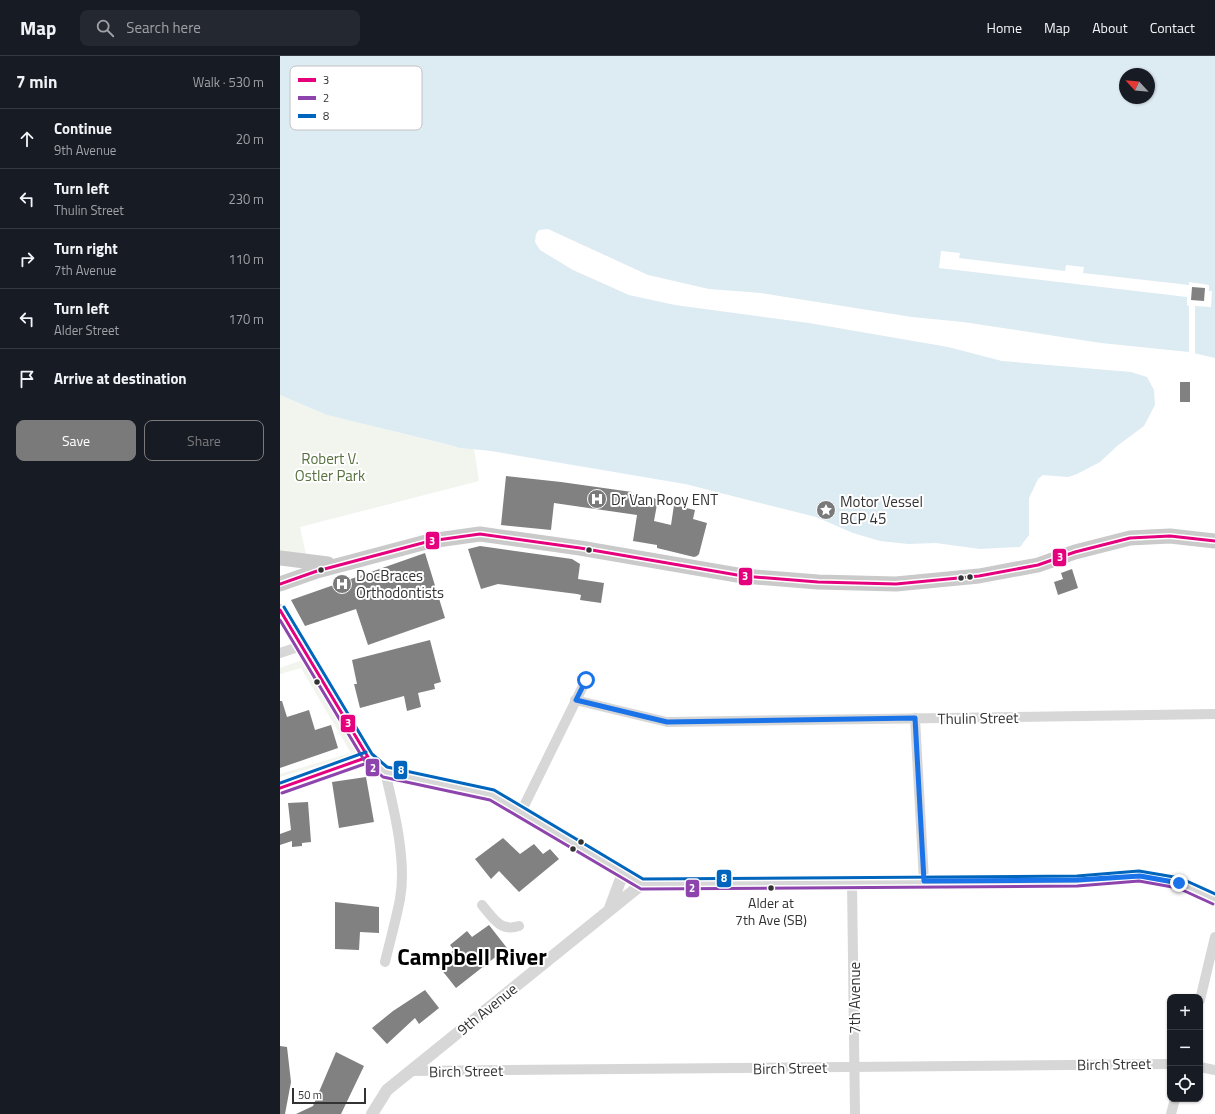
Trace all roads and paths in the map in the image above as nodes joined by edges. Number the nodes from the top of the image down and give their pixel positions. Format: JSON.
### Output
{"nodes":[{"id":1,"x":1215,"y":540,"type":"edge"},
{"id":2,"x":280,"y":558,"type":"edge"},
{"id":3,"x":337,"y":565,"type":"junction"},
{"id":4,"x":280,"y":584,"type":"edge"},
{"id":5,"x":280,"y":610,"type":"edge"},
{"id":6,"x":301,"y":646,"type":"junction"},
{"id":7,"x":280,"y":653,"type":"edge"},
{"id":8,"x":586,"y":680,"type":"dead end"},
{"id":9,"x":576,"y":700,"type":"junction"},
{"id":10,"x":1215,"y":714,"type":"edge"},
{"id":11,"x":915,"y":718,"type":"junction"},
{"id":12,"x":368,"y":757,"type":"junction"},
{"id":13,"x":385,"y":772,"type":"junction"},
{"id":14,"x":280,"y":788,"type":"edge"},
{"id":15,"x":521,"y":812,"type":"junction"},
{"id":16,"x":623,"y":873,"type":"junction"},
{"id":17,"x":924,"y":881,"type":"junction"},
{"id":18,"x":852,"y":882,"type":"junction"},
{"id":19,"x":642,"y":884,"type":"junction"},
{"id":20,"x":1215,"y":899,"type":"edge"},
{"id":21,"x":482,"y":905,"type":"dead end"},
{"id":22,"x":610,"y":909,"type":"junction"},
{"id":23,"x":519,"y":926,"type":"dead end"},
{"id":24,"x":1215,"y":936,"type":"edge"},
{"id":25,"x":385,"y":962,"type":"dead end"},
{"id":26,"x":1201,"y":994,"type":"edge"},
{"id":27,"x":1167,"y":1064,"type":"edge"},
{"id":28,"x":855,"y":1067,"type":"junction"},
{"id":29,"x":1203,"y":1068,"type":"edge"},
{"id":30,"x":1215,"y":1070,"type":"edge"},
{"id":31,"x":411,"y":1071,"type":"junction"},
{"id":32,"x":1174,"y":1102,"type":"edge"},
{"id":33,"x":372,"y":1114,"type":"edge"},
{"id":34,"x":855,"y":1114,"type":"edge"},
{"id":35,"x":1171,"y":1114,"type":"edge"}],
"edges":[{"from":1,"to":3,"type":"main road"},
{"from":2,"to":3,"type":"main road"},
{"from":3,"to":4,"type":"main road"},
{"from":5,"to":6,"type":"street"},
{"from":6,"to":7,"type":"street"},
{"from":6,"to":12,"type":"street"},
{"from":8,"to":9,"type":"street"},
{"from":9,"to":11,"type":"street","name":"Thulin Street"},
{"from":9,"to":15,"type":"street"},
{"from":10,"to":11,"type":"street","name":"Thulin Street"},
{"from":11,"to":17,"type":"street"},
{"from":12,"to":13,"type":"street"},
{"from":12,"to":14,"type":"street"},
{"from":13,"to":15,"type":"street"},
{"from":13,"to":25,"type":"street"},
{"from":15,"to":16,"type":"street"},
{"from":16,"to":19,"type":"street"},
{"from":16,"to":22,"type":"street"},
{"from":17,"to":18,"type":"street"},
{"from":17,"to":20,"type":"street"},
{"from":18,"to":19,"type":"street"},
{"from":18,"to":28,"type":"street","name":"7th Avenue"},
{"from":19,"to":22,"type":"street","name":"9th Avenue"},
{"from":21,"to":23,"type":"street"},
{"from":22,"to":31,"type":"street","name":"9th Avenue"},
{"from":24,"to":26,"type":"street"},
{"from":27,"to":28,"type":"street","name":"Birch Street"},
{"from":28,"to":31,"type":"street","name":"Birch Street"},
{"from":28,"to":34,"type":"street","name":"7th Avenue"},
{"from":29,"to":30,"type":"street"},
{"from":31,"to":33,"type":"street","name":"9th Avenue"},
{"from":32,"to":35,"type":"street"}]}
